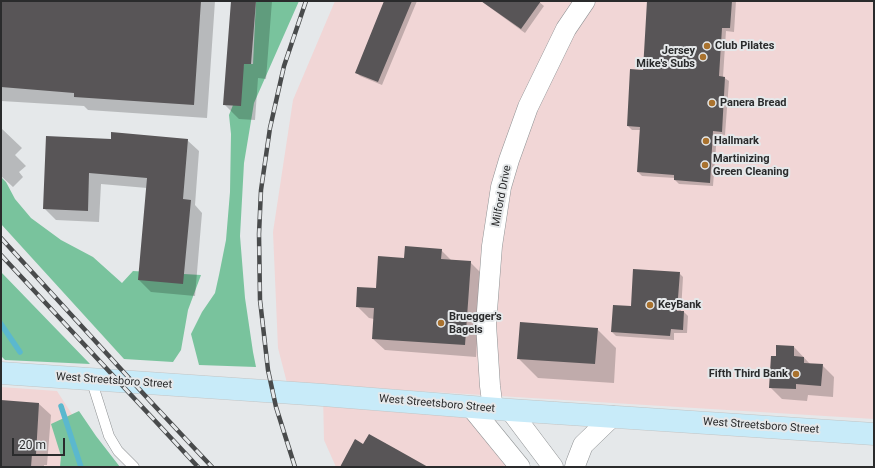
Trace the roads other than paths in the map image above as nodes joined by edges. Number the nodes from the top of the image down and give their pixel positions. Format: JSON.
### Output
{"nodes":[{"id":1,"x":585,"y":1,"type":"edge"},
{"id":2,"x":1,"y":373,"type":"edge"},
{"id":3,"x":91,"y":380,"type":"junction"},
{"id":4,"x":472,"y":407,"type":"junction"},
{"id":5,"x":502,"y":409,"type":"junction"},
{"id":6,"x":613,"y":416,"type":"junction"},
{"id":7,"x":874,"y":434,"type":"edge"},
{"id":8,"x":134,"y":467,"type":"edge"},
{"id":9,"x":520,"y":467,"type":"edge"},
{"id":10,"x":553,"y":467,"type":"edge"},
{"id":11,"x":575,"y":467,"type":"edge"}],
"edges":[{"from":1,"to":5,"type":"street","name":"Milford Drive"},
{"from":2,"to":3,"type":"main road","name":"West Streetsboro Street"},
{"from":3,"to":4,"type":"main road","name":"West Streetsboro Street"},
{"from":3,"to":8,"type":"lane"},
{"from":4,"to":5,"type":"main road","name":"West Streetsboro Street"},
{"from":4,"to":9,"type":"street"},
{"from":5,"to":6,"type":"main road","name":"West Streetsboro Street"},
{"from":5,"to":10,"type":"street"},
{"from":6,"to":7,"type":"main road","name":"West Streetsboro Street"},
{"from":6,"to":11,"type":"street"}]}
